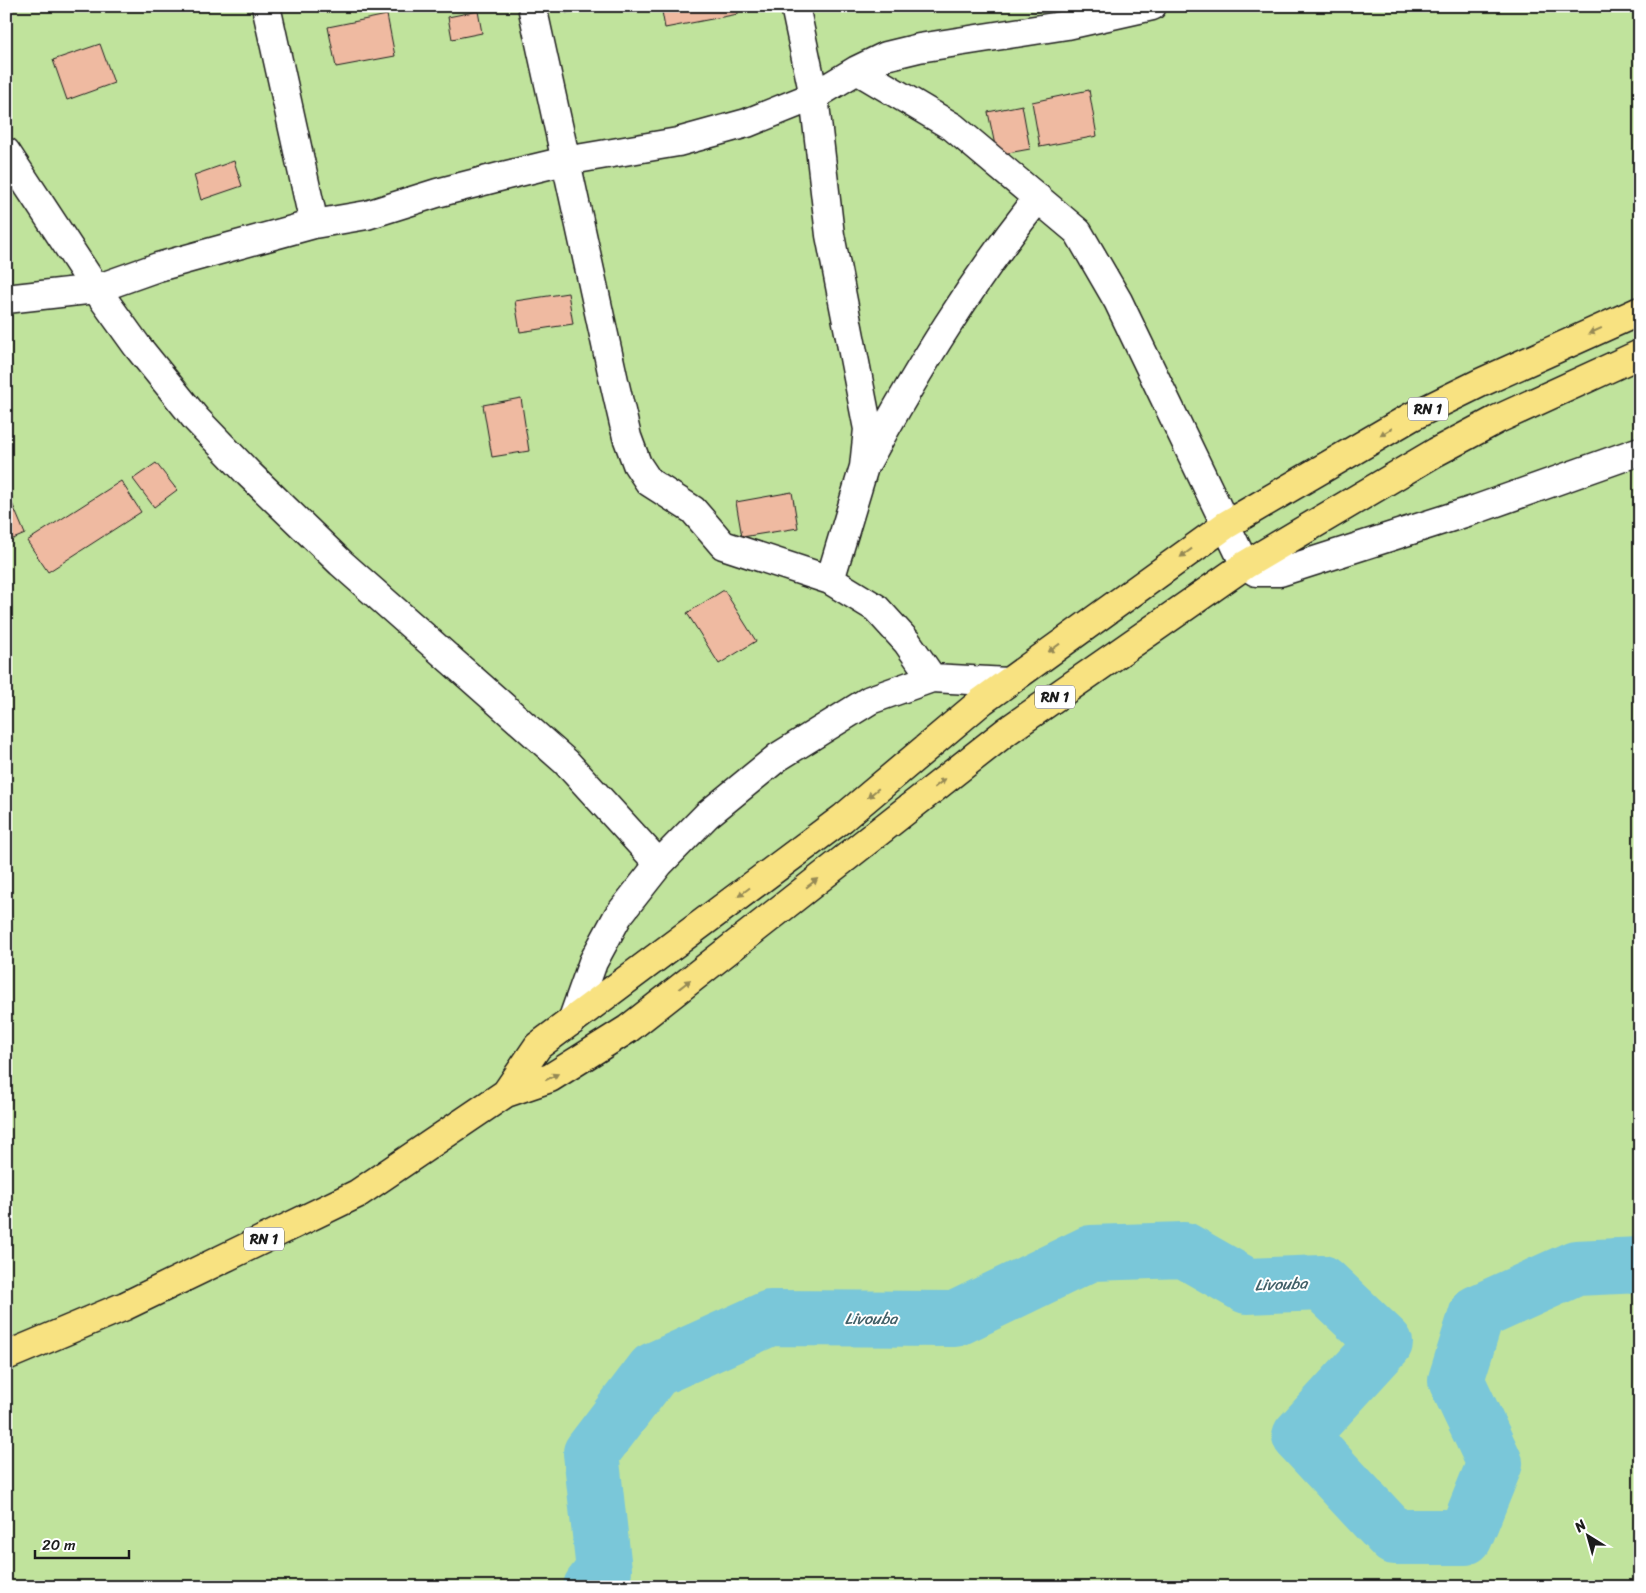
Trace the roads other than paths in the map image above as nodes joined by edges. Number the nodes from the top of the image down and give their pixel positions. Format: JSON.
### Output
{"nodes":[{"id":1,"x":266,"y":6,"type":"edge"},
{"id":2,"x":532,"y":6,"type":"edge"},
{"id":3,"x":795,"y":6,"type":"edge"},
{"id":4,"x":1152,"y":6,"type":"edge"},
{"id":5,"x":1065,"y":16,"type":"edge"},
{"id":6,"x":857,"y":70,"type":"junction"},
{"id":7,"x":814,"y":96,"type":"junction"},
{"id":8,"x":6,"y":152,"type":"edge"},
{"id":9,"x":565,"y":161,"type":"junction"},
{"id":10,"x":1038,"y":198,"type":"junction"},
{"id":11,"x":314,"y":224,"type":"junction"},
{"id":12,"x":96,"y":289,"type":"junction"},
{"id":13,"x":6,"y":299,"type":"edge"},
{"id":14,"x":1640,"y":311,"type":"edge"},
{"id":15,"x":1640,"y":354,"type":"edge"},
{"id":16,"x":1640,"y":451,"type":"edge"},
{"id":17,"x":864,"y":468,"type":"junction"},
{"id":18,"x":1226,"y":525,"type":"junction"},
{"id":19,"x":1245,"y":565,"type":"junction"},
{"id":20,"x":830,"y":580,"type":"junction"},
{"id":21,"x":932,"y":678,"type":"junction"},
{"id":22,"x":1008,"y":682,"type":"junction"},
{"id":23,"x":659,"y":864,"type":"junction"},
{"id":24,"x":572,"y":1021,"type":"junction"},
{"id":25,"x":506,"y":1093,"type":"junction"},
{"id":26,"x":6,"y":1356,"type":"edge"}],
"edges":[{"from":1,"to":11,"type":"street"},
{"from":2,"to":9,"type":"street"},
{"from":3,"to":7,"type":"street"},
{"from":4,"to":5,"type":"street"},
{"from":5,"to":6,"type":"street"},
{"from":6,"to":7,"type":"street"},
{"from":6,"to":10,"type":"street"},
{"from":7,"to":9,"type":"street"},
{"from":7,"to":17,"type":"street"},
{"from":8,"to":12,"type":"street"},
{"from":9,"to":11,"type":"street"},
{"from":9,"to":20,"type":"street"},
{"from":10,"to":17,"type":"street"},
{"from":10,"to":18,"type":"street"},
{"from":11,"to":12,"type":"street"},
{"from":12,"to":13,"type":"street"},
{"from":12,"to":23,"type":"street"},
{"from":14,"to":18,"type":"highway","number":"RN 1","one_way":true},
{"from":15,"to":19,"type":"highway","number":"RN 1"},
{"from":16,"to":19,"type":"street"},
{"from":17,"to":20,"type":"street"},
{"from":18,"to":19,"type":"street"},
{"from":18,"to":22,"type":"highway","number":"RN 1","one_way":true},
{"from":25,"to":19,"type":"highway","number":"RN 1","one_way":true},
{"from":20,"to":21,"type":"street"},
{"from":21,"to":22,"type":"street"},
{"from":21,"to":23,"type":"street"},
{"from":22,"to":24,"type":"highway","number":"RN 1","one_way":true},
{"from":23,"to":24,"type":"street"},
{"from":24,"to":25,"type":"highway","number":"RN 1"},
{"from":25,"to":26,"type":"highway","number":"RN 1"}]}
